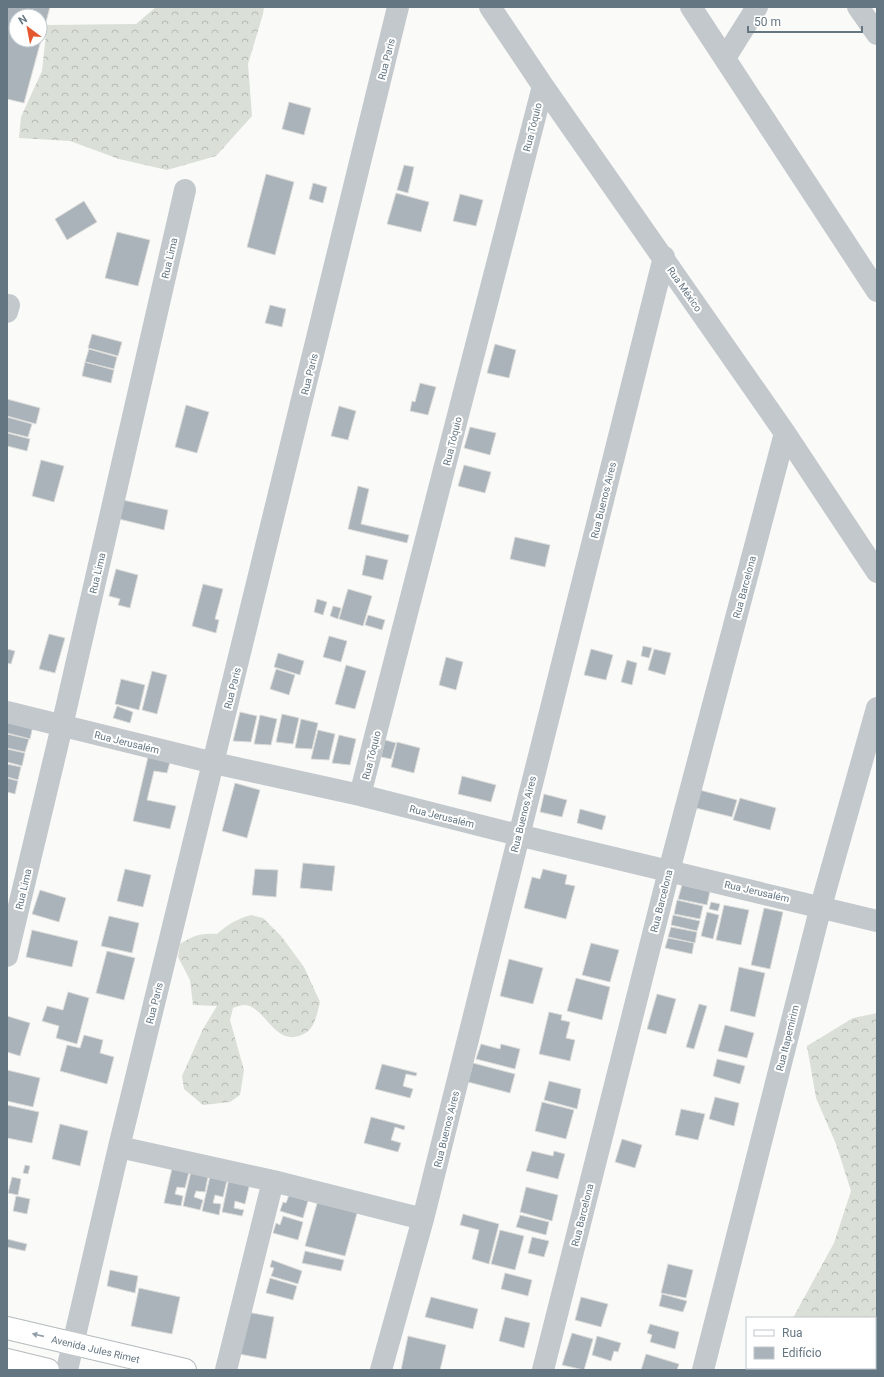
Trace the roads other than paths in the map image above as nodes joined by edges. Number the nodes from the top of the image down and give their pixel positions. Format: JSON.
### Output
{"nodes":[{"id":1,"x":398,"y":7,"type":"edge"},
{"id":2,"x":490,"y":7,"type":"edge"},
{"id":3,"x":691,"y":7,"type":"edge"},
{"id":4,"x":757,"y":7,"type":"edge"},
{"id":5,"x":858,"y":7,"type":"edge"},
{"id":6,"x":877,"y":34,"type":"edge"},
{"id":7,"x":725,"y":58,"type":"junction"},
{"id":8,"x":543,"y":86,"type":"junction"},
{"id":9,"x":184,"y":190,"type":"dead end"},
{"id":10,"x":664,"y":257,"type":"junction"},
{"id":11,"x":877,"y":291,"type":"edge"},
{"id":12,"x":785,"y":433,"type":"junction"},
{"id":13,"x":877,"y":572,"type":"edge"},
{"id":14,"x":877,"y":708,"type":"edge"},
{"id":15,"x":7,"y":712,"type":"edge"},
{"id":16,"x":62,"y":726,"type":"junction"},
{"id":17,"x":214,"y":763,"type":"junction"},
{"id":18,"x":360,"y":795,"type":"junction"},
{"id":19,"x":518,"y":835,"type":"junction"},
{"id":20,"x":669,"y":871,"type":"junction"},
{"id":21,"x":821,"y":906,"type":"junction"},
{"id":22,"x":877,"y":921,"type":"edge"},
{"id":23,"x":7,"y":956,"type":"edge"},
{"id":24,"x":119,"y":1147,"type":"junction"},
{"id":25,"x":273,"y":1182,"type":"junction"},
{"id":26,"x":423,"y":1219,"type":"junction"},
{"id":27,"x":7,"y":1328,"type":"edge"},
{"id":28,"x":73,"y":1343,"type":"junction"},
{"id":29,"x":7,"y":1360,"type":"edge"},
{"id":30,"x":48,"y":1370,"type":"edge"},
{"id":31,"x":67,"y":1370,"type":"edge"},
{"id":32,"x":185,"y":1370,"type":"edge"},
{"id":33,"x":226,"y":1370,"type":"edge"},
{"id":34,"x":381,"y":1370,"type":"edge"},
{"id":35,"x":543,"y":1370,"type":"edge"},
{"id":36,"x":703,"y":1370,"type":"edge"}],
"edges":[{"from":1,"to":17,"type":"street","name":"Rua Paris"},
{"from":2,"to":8,"type":"street","name":"Rua México"},
{"from":3,"to":7,"type":"street"},
{"from":4,"to":7,"type":"street"},
{"from":5,"to":6,"type":"street"},
{"from":7,"to":11,"type":"street"},
{"from":8,"to":10,"type":"street","name":"Rua México"},
{"from":8,"to":18,"type":"street","name":"Rua Tóquio"},
{"from":9,"to":16,"type":"street","name":"Rua Lima"},
{"from":10,"to":12,"type":"street","name":"Rua México"},
{"from":10,"to":19,"type":"street","name":"Rua Buenos Aires"},
{"from":12,"to":13,"type":"street","name":"Rua México"},
{"from":12,"to":20,"type":"street","name":"Rua Barcelona"},
{"from":14,"to":21,"type":"street","name":"Rua Itapemirim"},
{"from":15,"to":16,"type":"street","name":"Rua Jerusalém"},
{"from":16,"to":17,"type":"street","name":"Rua Jerusalém"},
{"from":16,"to":23,"type":"street","name":"Rua Lima"},
{"from":17,"to":18,"type":"street","name":"Rua Jerusalém"},
{"from":17,"to":24,"type":"street","name":"Rua Paris"},
{"from":18,"to":19,"type":"street","name":"Rua Jerusalém"},
{"from":19,"to":20,"type":"street","name":"Rua Jerusalém"},
{"from":19,"to":26,"type":"street","name":"Rua Buenos Aires"},
{"from":20,"to":21,"type":"street","name":"Rua Jerusalém"},
{"from":20,"to":35,"type":"street","name":"Rua Barcelona"},
{"from":21,"to":22,"type":"street","name":"Rua Jerusalém"},
{"from":21,"to":36,"type":"street","name":"Rua Itapemirim"},
{"from":24,"to":25,"type":"street"},
{"from":24,"to":28,"type":"street","name":"Rua Paris"},
{"from":25,"to":26,"type":"street"},
{"from":25,"to":33,"type":"street"},
{"from":26,"to":34,"type":"street","name":"Rua Buenos Aires"},
{"from":28,"to":27,"type":"main road","name":"Avenida Jules Rimet","one_way":true},
{"from":28,"to":31,"type":"street","name":"Rua Paris"},
{"from":28,"to":32,"type":"main road","name":"Avenida Jules Rimet"},
{"from":29,"to":30,"type":"main road"}]}
